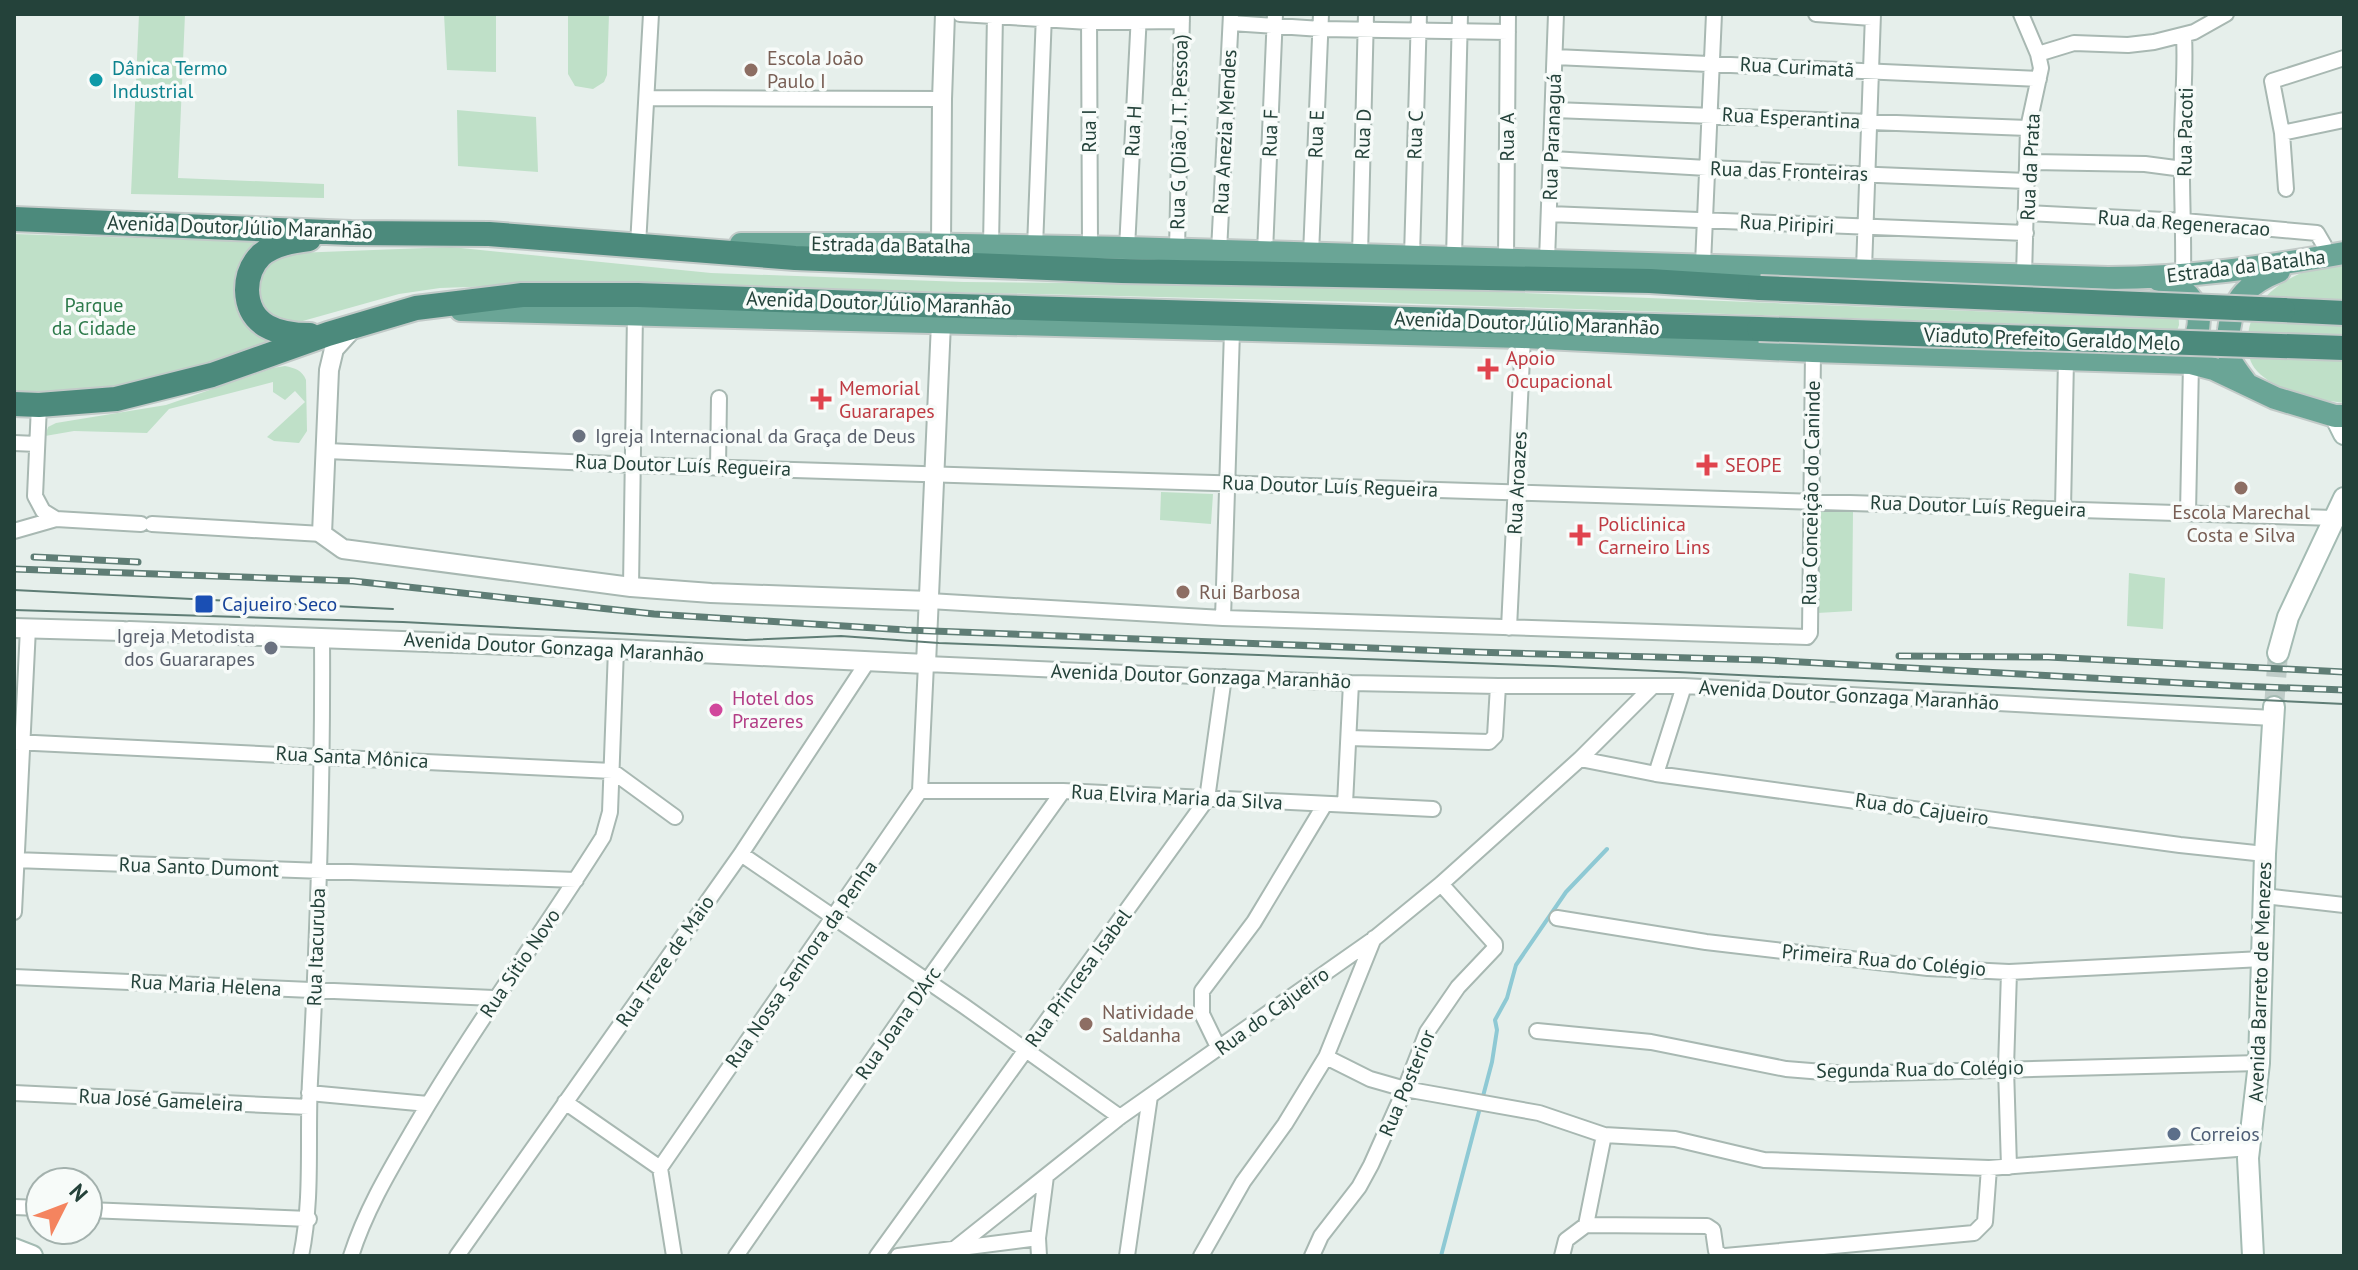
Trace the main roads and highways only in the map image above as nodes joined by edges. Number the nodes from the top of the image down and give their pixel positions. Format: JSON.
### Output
{"nodes":[{"id":1,"x":14,"y":202,"type":"edge"},
{"id":2,"x":14,"y":219,"type":"edge"},
{"id":3,"x":114,"y":222,"type":"junction"},
{"id":4,"x":351,"y":233,"type":"junction"},
{"id":5,"x":647,"y":245,"type":"junction"},
{"id":6,"x":2334,"y":255,"type":"edge"},
{"id":7,"x":2302,"y":262,"type":"junction"},
{"id":8,"x":2147,"y":278,"type":"junction"},
{"id":9,"x":1760,"y":288,"type":"joint"},
{"id":10,"x":416,"y":308,"type":"junction"},
{"id":11,"x":2344,"y":313,"type":"edge"},
{"id":12,"x":1759,"y":329,"type":"joint"},
{"id":13,"x":328,"y":334,"type":"junction"},
{"id":14,"x":2344,"y":348,"type":"edge"},
{"id":15,"x":2156,"y":361,"type":"junction"},
{"id":16,"x":2246,"y":383,"type":"junction"},
{"id":17,"x":14,"y":404,"type":"edge"},
{"id":18,"x":2341,"y":422,"type":"edge"},
{"id":19,"x":2344,"y":498,"type":"edge"},
{"id":20,"x":2278,"y":653,"type":"tunnel mouth"},
{"id":21,"x":2273,"y":712,"type":"tunnel mouth"},
{"id":22,"x":14,"y":1249,"type":"edge"},
{"id":23,"x":32,"y":1256,"type":"edge"},
{"id":24,"x":2253,"y":1256,"type":"edge"}],
"edges":[{"from":1,"to":3,"type":"highway"},
{"from":2,"to":3,"type":"highway","name":"Avenida Doutor Júlio Maranhão"},
{"from":3,"to":4,"type":"highway","name":"Avenida Doutor Júlio Maranhão"},
{"from":4,"to":5,"type":"highway","name":"Avenida Doutor Júlio Maranhão"},
{"from":4,"to":13,"type":"highway"},
{"from":5,"to":8,"type":"main road","name":"Estrada da Batalha"},
{"from":5,"to":9,"type":"highway","name":"Avenida Doutor Júlio Maranhão"},
{"from":6,"to":7,"type":"main road","name":"Estrada da Batalha"},
{"from":7,"to":8,"type":"main road","name":"Estrada da Batalha"},
{"from":7,"to":16,"type":"main road"},
{"from":8,"to":15,"type":"main road"},
{"from":9,"to":11,"type":"highway","name":"Viaduto Prefeito Geraldo Melo","bridge":true},
{"from":10,"to":12,"type":"highway","name":"Avenida Doutor Júlio Maranhão"},
{"from":10,"to":13,"type":"highway","name":"Avenida Doutor Júlio Maranhão"},
{"from":10,"to":15,"type":"main road","name":"Avenida Doutor Júlio Maranhão"},
{"from":12,"to":14,"type":"highway","name":"Viaduto Prefeito Geraldo Melo","bridge":true},
{"from":13,"to":17,"type":"highway","name":"Avenida Doutor Júlio Maranhão"},
{"from":15,"to":16,"type":"main road"},
{"from":16,"to":18,"type":"main road"},
{"from":19,"to":20,"type":"main road"},
{"from":21,"to":24,"type":"main road","name":"Avenida Barreto de Menezes"},
{"from":22,"to":23,"type":"main road"}]}
